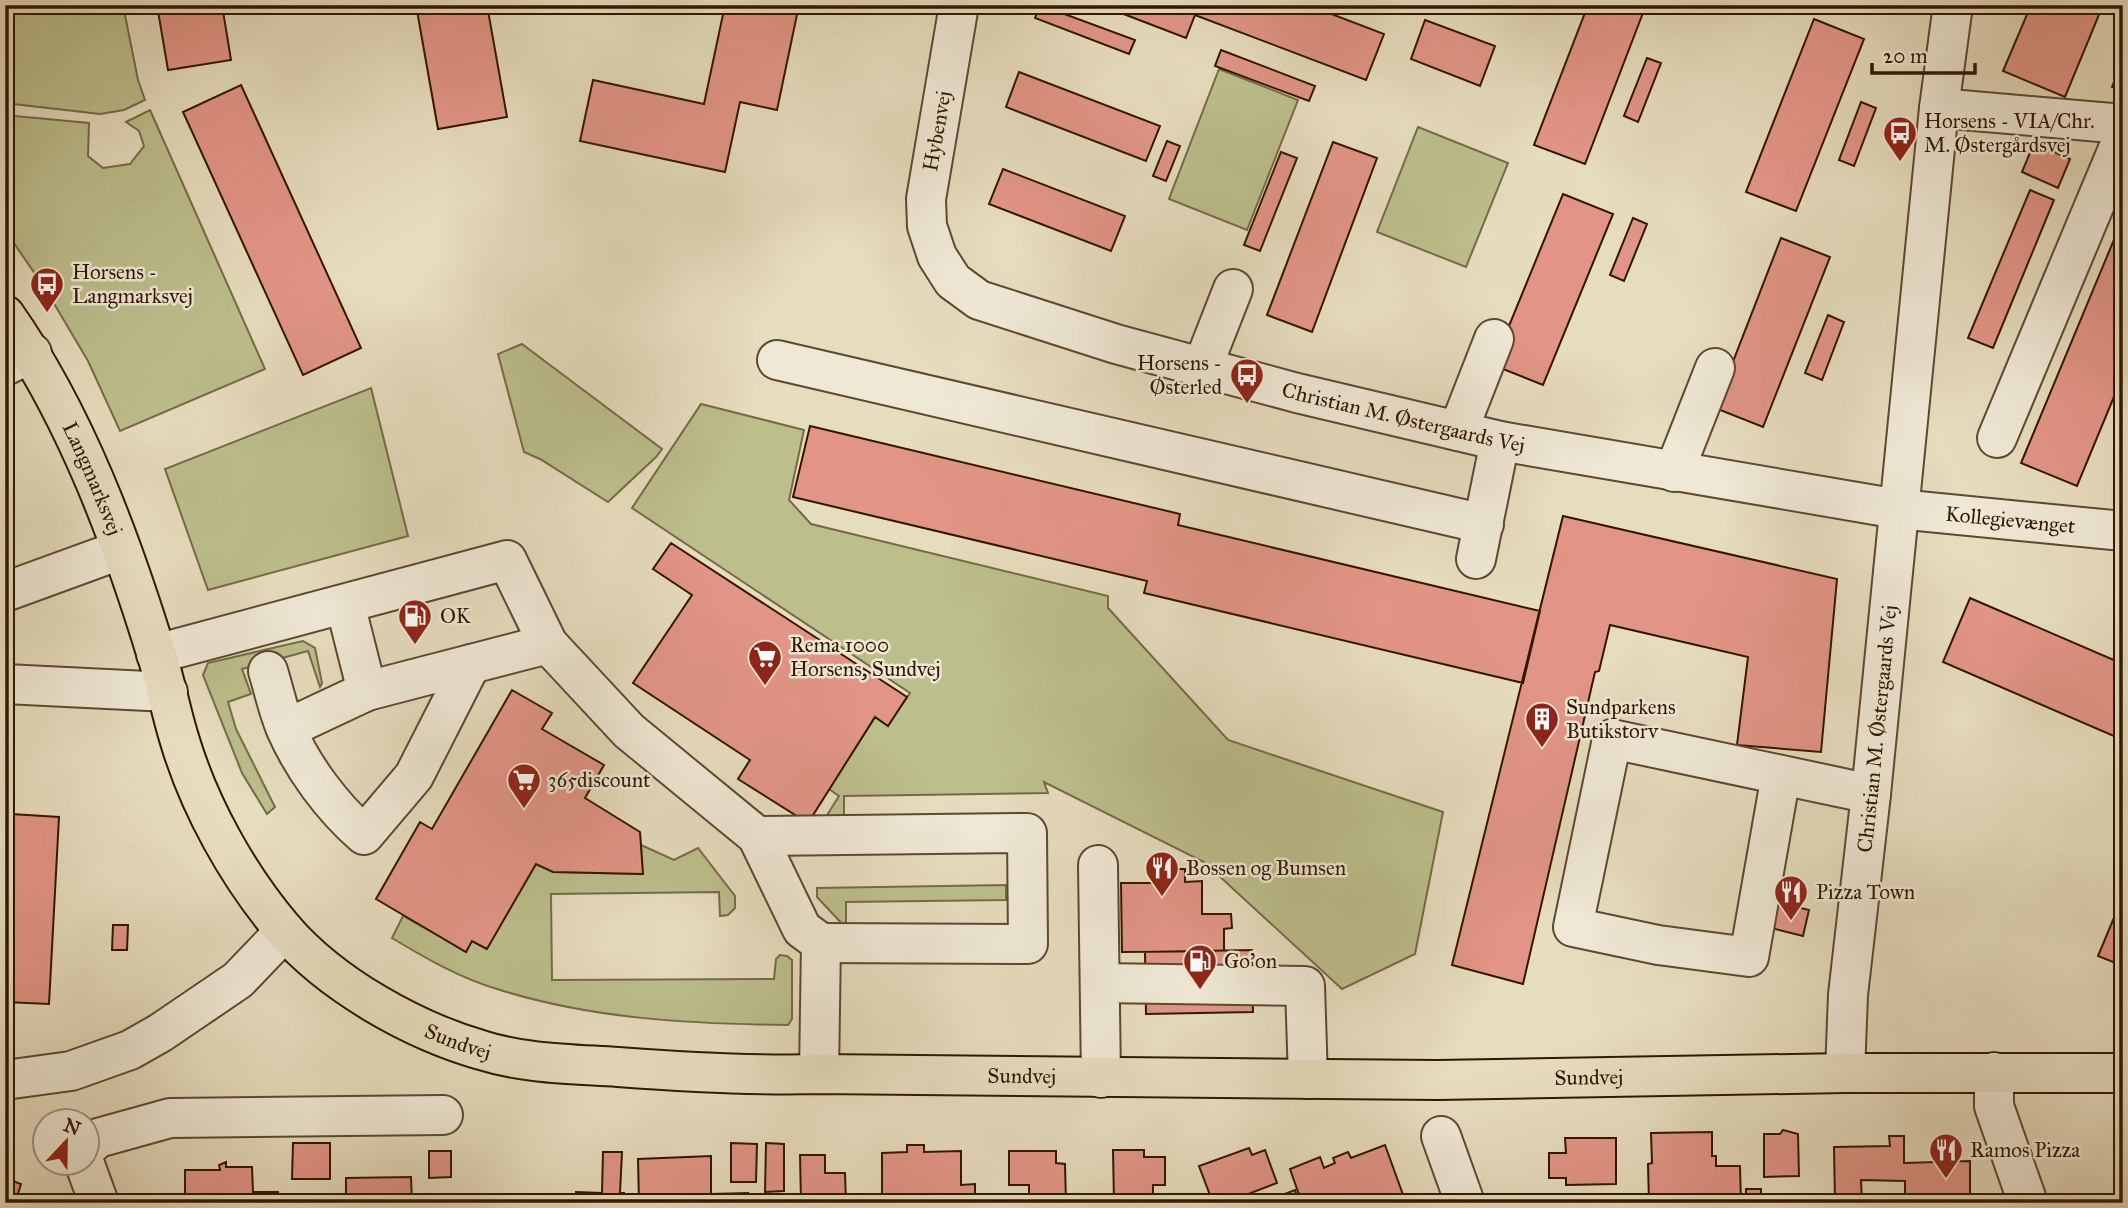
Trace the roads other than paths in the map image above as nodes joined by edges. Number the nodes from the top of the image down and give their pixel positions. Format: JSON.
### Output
{"nodes":[{"id":1,"x":959,"y":5,"type":"edge"},
{"id":2,"x":1953,"y":5,"type":"edge"},
{"id":3,"x":1939,"y":108,"type":"junction"},
{"id":4,"x":2123,"y":124,"type":"edge"},
{"id":5,"x":2123,"y":137,"type":"edge"},
{"id":6,"x":937,"y":256,"type":"joint"},
{"id":7,"x":1233,"y":289,"type":"dead end"},
{"id":8,"x":5,"y":315,"type":"edge"},
{"id":9,"x":1494,"y":339,"type":"dead end"},
{"id":10,"x":18,"y":360,"type":"edge"},
{"id":11,"x":777,"y":360,"type":"dead end"},
{"id":12,"x":1202,"y":368,"type":"junction"},
{"id":13,"x":1715,"y":368,"type":"dead end"},
{"id":14,"x":1458,"y":431,"type":"junction"},
{"id":15,"x":1997,"y":438,"type":"dead end"},
{"id":16,"x":1500,"y":441,"type":"junction"},
{"id":17,"x":1674,"y":472,"type":"junction"},
{"id":18,"x":1898,"y":509,"type":"junction"},
{"id":19,"x":2123,"y":531,"type":"edge"},
{"id":20,"x":121,"y":550,"type":"junction"},
{"id":21,"x":5,"y":592,"type":"edge"},
{"id":22,"x":345,"y":604,"type":"junction"},
{"id":23,"x":548,"y":644,"type":"junction"},
{"id":24,"x":156,"y":653,"type":"junction"},
{"id":25,"x":471,"y":664,"type":"junction"},
{"id":26,"x":268,"y":671,"type":"dead end"},
{"id":27,"x":5,"y":684,"type":"edge"},
{"id":28,"x":367,"y":691,"type":"junction"},
{"id":29,"x":168,"y":692,"type":"junction"},
{"id":30,"x":286,"y":729,"type":"junction"},
{"id":31,"x":1781,"y":775,"type":"junction"},
{"id":32,"x":1871,"y":794,"type":"junction"},
{"id":33,"x":757,"y":836,"type":"junction"},
{"id":34,"x":1098,"y":865,"type":"dead end"},
{"id":35,"x":285,"y":931,"type":"junction"},
{"id":36,"x":821,"y":943,"type":"junction"},
{"id":37,"x":1100,"y":983,"type":"junction"},
{"id":38,"x":1994,"y":1072,"type":"junction"},
{"id":39,"x":1845,"y":1073,"type":"junction"},
{"id":40,"x":2123,"y":1073,"type":"edge"},
{"id":41,"x":819,"y":1074,"type":"junction"},
{"id":42,"x":1101,"y":1078,"type":"junction"},
{"id":43,"x":1308,"y":1079,"type":"junction"},
{"id":44,"x":5,"y":1080,"type":"edge"},
{"id":45,"x":443,"y":1115,"type":"dead end"},
{"id":46,"x":1441,"y":1136,"type":"dead end"},
{"id":47,"x":102,"y":1137,"type":"edge"},
{"id":48,"x":90,"y":1176,"type":"edge"},
{"id":49,"x":99,"y":1203,"type":"edge"},
{"id":50,"x":1465,"y":1203,"type":"edge"},
{"id":51,"x":2028,"y":1203,"type":"edge"}],
"edges":[{"from":1,"to":6,"type":"street","name":"Hybenvej"},
{"from":2,"to":3,"type":"street","name":"Christian M. Østergaards Vej"},
{"from":3,"to":4,"type":"street"},
{"from":3,"to":18,"type":"street","name":"Christian M. Østergaards Vej"},
{"from":5,"to":15,"type":"street"},
{"from":6,"to":12,"type":"street","name":"Christian M. Østergaards Vej"},
{"from":7,"to":12,"type":"street"},
{"from":8,"to":10,"type":"main road","name":"Langmarksvej"},
{"from":9,"to":14,"type":"street"},
{"from":10,"to":20,"type":"main road","name":"Langmarksvej"},
{"from":11,"to":16,"type":"street"},
{"from":12,"to":14,"type":"street","name":"Christian M. Østergaards Vej"},
{"from":13,"to":17,"type":"street"},
{"from":14,"to":16,"type":"street","name":"Christian M. Østergaards Vej"},
{"from":16,"to":17,"type":"street","name":"Christian M. Østergaards Vej"},
{"from":17,"to":18,"type":"street","name":"Christian M. Østergaards Vej"},
{"from":18,"to":19,"type":"street","name":"Kollegievænget"},
{"from":18,"to":32,"type":"street","name":"Christian M. Østergaards Vej"},
{"from":20,"to":21,"type":"street"},
{"from":20,"to":24,"type":"main road","name":"Langmarksvej"},
{"from":22,"to":23,"type":"street"},
{"from":22,"to":24,"type":"street"},
{"from":22,"to":28,"type":"street"},
{"from":23,"to":25,"type":"street"},
{"from":23,"to":33,"type":"street"},
{"from":24,"to":29,"type":"main road","name":"Langmarksvej"},
{"from":25,"to":28,"type":"street"},
{"from":25,"to":30,"type":"street"},
{"from":26,"to":30,"type":"street"},
{"from":27,"to":29,"type":"street"},
{"from":28,"to":30,"type":"street"},
{"from":29,"to":35,"type":"main road","name":"Langmarksvej"},
{"from":31,"to":31,"type":"street"},
{"from":31,"to":32,"type":"street"},
{"from":32,"to":39,"type":"street","name":"Christian M. Østergaards Vej"},
{"from":33,"to":36,"type":"street"},
{"from":33,"to":36,"type":"street"},
{"from":34,"to":37,"type":"street"},
{"from":35,"to":41,"type":"main road","name":"Sundvej"},
{"from":35,"to":44,"type":"street"},
{"from":36,"to":41,"type":"street"},
{"from":37,"to":42,"type":"street"},
{"from":37,"to":43,"type":"street"},
{"from":38,"to":39,"type":"main road","name":"Sundvej"},
{"from":38,"to":40,"type":"main road","name":"Sundvej"},
{"from":38,"to":51,"type":"street"},
{"from":39,"to":43,"type":"main road","name":"Sundvej"},
{"from":41,"to":42,"type":"main road","name":"Sundvej"},
{"from":42,"to":43,"type":"main road","name":"Sundvej"},
{"from":45,"to":47,"type":"street"},
{"from":46,"to":50,"type":"street"},
{"from":48,"to":49,"type":"street"}]}
